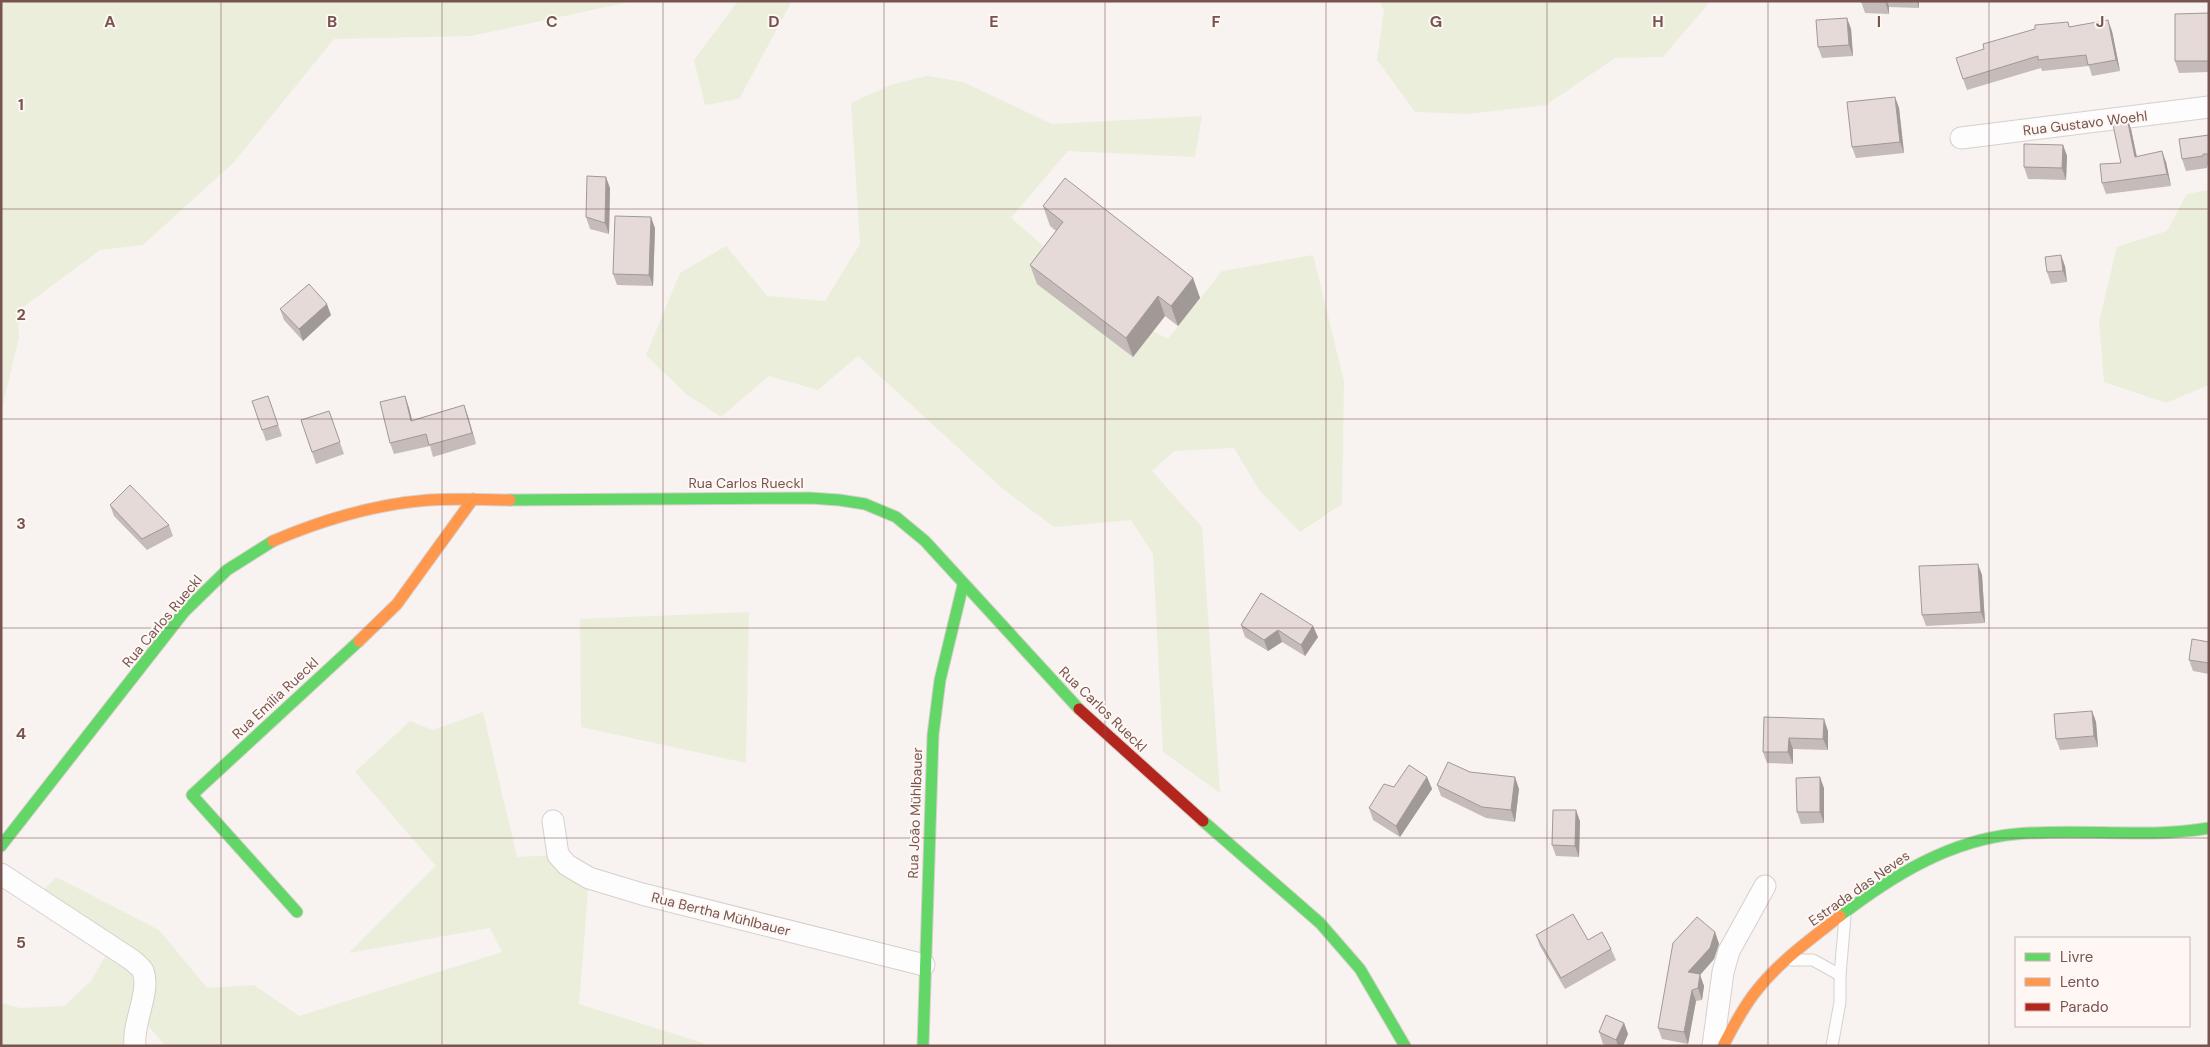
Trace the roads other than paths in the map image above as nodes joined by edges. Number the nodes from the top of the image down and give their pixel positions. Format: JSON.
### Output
{"nodes":[{"id":1,"x":2209,"y":107,"type":"edge"},
{"id":2,"x":1961,"y":138,"type":"dead end"},
{"id":3,"x":473,"y":499,"type":"junction"},
{"id":4,"x":963,"y":585,"type":"junction"},
{"id":5,"x":553,"y":821,"type":"dead end"},
{"id":6,"x":2209,"y":828,"type":"edge"},
{"id":7,"x":1,"y":846,"type":"edge"},
{"id":8,"x":1,"y":874,"type":"edge"},
{"id":9,"x":1765,"y":886,"type":"dead end"},
{"id":10,"x":297,"y":912,"type":"dead end"},
{"id":11,"x":1846,"y":912,"type":"junction"},
{"id":12,"x":1787,"y":960,"type":"junction"},
{"id":13,"x":924,"y":965,"type":"junction"},
{"id":14,"x":1840,"y":975,"type":"junction"},
{"id":15,"x":135,"y":1046,"type":"edge"},
{"id":16,"x":923,"y":1046,"type":"edge"},
{"id":17,"x":1404,"y":1046,"type":"edge"},
{"id":18,"x":1713,"y":1046,"type":"edge"},
{"id":19,"x":1722,"y":1046,"type":"edge"},
{"id":20,"x":1832,"y":1046,"type":"edge"}],
"edges":[{"from":1,"to":2,"type":"street","name":"Rua Gustavo Woehl"},
{"from":3,"to":4,"type":"street","name":"Rua Carlos Rueckl"},
{"from":3,"to":7,"type":"street","name":"Rua Carlos Rueckl"},
{"from":3,"to":10,"type":"street","name":"Rua Emília Rueckl"},
{"from":4,"to":13,"type":"street","name":"Rua João Mühlbauer"},
{"from":4,"to":17,"type":"street","name":"Rua Carlos Rueckl"},
{"from":5,"to":13,"type":"street","name":"Rua Bertha Mühlbauer"},
{"from":6,"to":11,"type":"street","name":"Estrada das Neves"},
{"from":8,"to":15,"type":"street"},
{"from":9,"to":18,"type":"street"},
{"from":11,"to":12,"type":"street","name":"Estrada das Neves"},
{"from":11,"to":14,"type":"lane"},
{"from":12,"to":14,"type":"lane"},
{"from":12,"to":19,"type":"street","name":"Estrada das Neves"},
{"from":13,"to":16,"type":"street","name":"Rua João Mühlbauer"},
{"from":14,"to":20,"type":"lane"}]}
